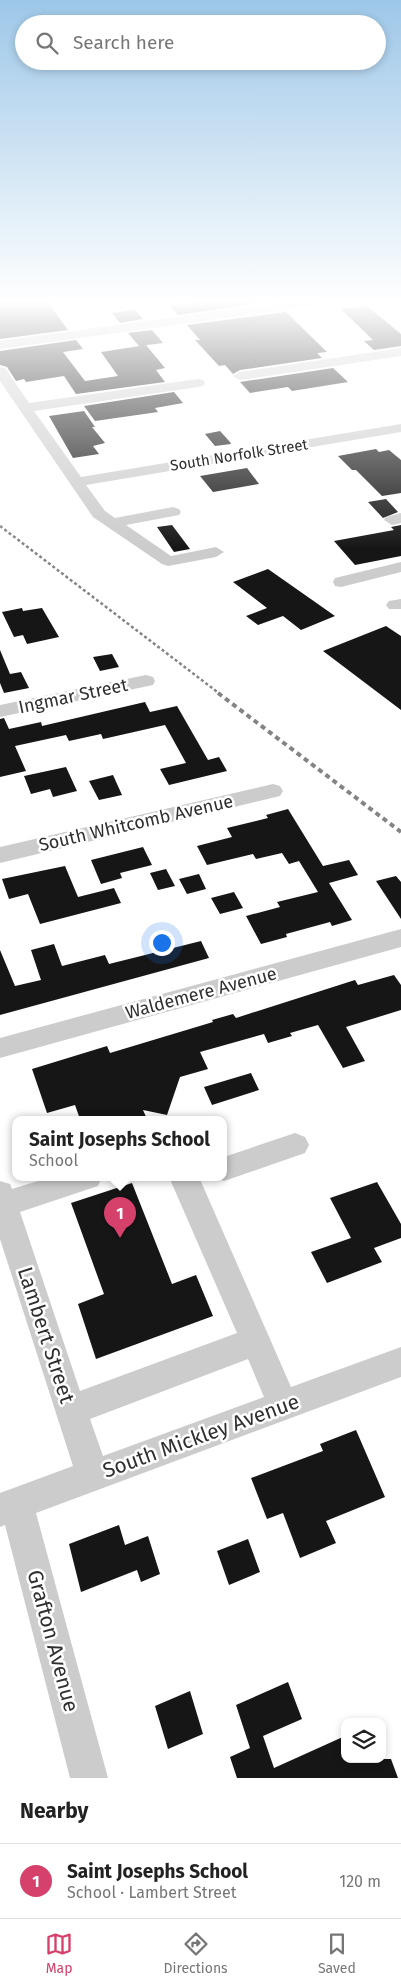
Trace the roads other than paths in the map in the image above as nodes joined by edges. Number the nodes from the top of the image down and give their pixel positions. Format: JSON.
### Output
{"nodes":[{"id":1,"x":8,"y":383,"type":"edge"},
{"id":2,"x":198,"y":383,"type":"dead end"},
{"id":3,"x":25,"y":408,"type":"junction"},
{"id":4,"x":401,"y":428,"type":"edge"},
{"id":5,"x":76,"y":482,"type":"junction"},
{"id":6,"x":173,"y":512,"type":"dead end"},
{"id":7,"x":111,"y":523,"type":"junction"},
{"id":8,"x":216,"y":552,"type":"dead end"},
{"id":9,"x":401,"y":567,"type":"edge"},
{"id":10,"x":341,"y":582,"type":"dead end"},
{"id":11,"x":401,"y":583,"type":"edge"},
{"id":12,"x":362,"y":593,"type":"dead end"},
{"id":13,"x":146,"y":681,"type":"dead end"},
{"id":14,"x":0,"y":711,"type":"edge"},
{"id":15,"x":272,"y":790,"type":"dead end"},
{"id":16,"x":0,"y":856,"type":"edge"},
{"id":17,"x":401,"y":938,"type":"edge"},
{"id":18,"x":0,"y":1048,"type":"edge"},
{"id":19,"x":295,"y":1145,"type":"dead end"},
{"id":20,"x":227,"y":1168,"type":"edge"},
{"id":21,"x":74,"y":1181,"type":"edge"},
{"id":22,"x":191,"y":1181,"type":"edge"},
{"id":23,"x":1,"y":1202,"type":"edge"},
{"id":24,"x":255,"y":1341,"type":"junction"},
{"id":25,"x":401,"y":1362,"type":"edge"},
{"id":26,"x":283,"y":1406,"type":"junction"},
{"id":27,"x":71,"y":1410,"type":"junction"},
{"id":28,"x":93,"y":1476,"type":"junction"},
{"id":29,"x":9,"y":1507,"type":"edge"},
{"id":30,"x":89,"y":1778,"type":"edge"}],
"edges":[{"from":1,"to":3,"type":"street"},
{"from":2,"to":3,"type":"street"},
{"from":3,"to":5,"type":"street"},
{"from":4,"to":5,"type":"street","name":"South Norfolk Street"},
{"from":5,"to":7,"type":"street"},
{"from":6,"to":7,"type":"street"},
{"from":7,"to":8,"type":"street"},
{"from":9,"to":10,"type":"street"},
{"from":11,"to":12,"type":"street"},
{"from":13,"to":14,"type":"street","name":"Ingmar Street"},
{"from":15,"to":16,"type":"street","name":"South Whitcomb Avenue"},
{"from":17,"to":18,"type":"street","name":"Waldemere Avenue"},
{"from":19,"to":20,"type":"street"},
{"from":21,"to":23,"type":"street"},
{"from":22,"to":24,"type":"street"},
{"from":23,"to":27,"type":"street","name":"Lambert Street"},
{"from":24,"to":26,"type":"street"},
{"from":24,"to":27,"type":"street"},
{"from":25,"to":26,"type":"street","name":"South Mickley Avenue"},
{"from":26,"to":28,"type":"street","name":"South Mickley Avenue"},
{"from":27,"to":28,"type":"street","name":"Lambert Street"},
{"from":28,"to":29,"type":"street","name":"South Mickley Avenue"},
{"from":29,"to":30,"type":"street","name":"Grafton Avenue"}]}
